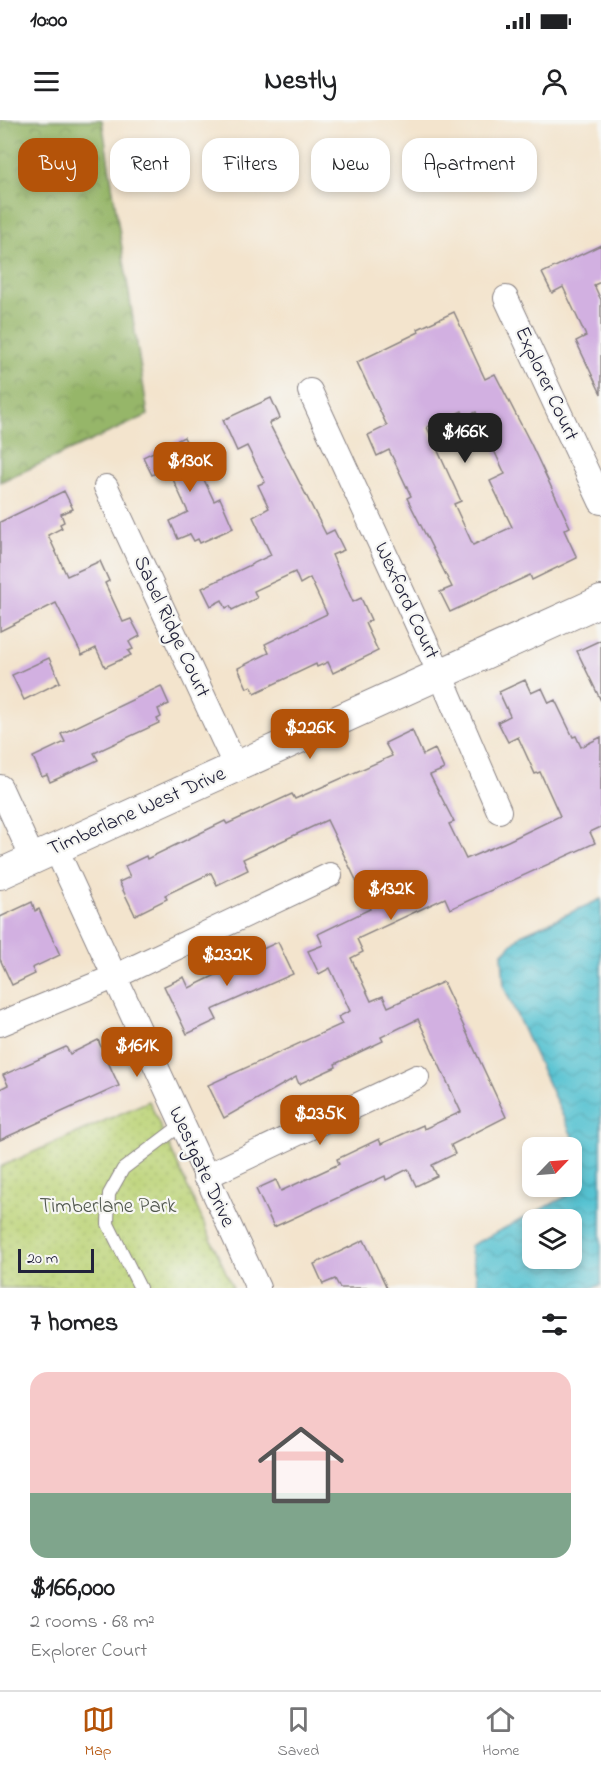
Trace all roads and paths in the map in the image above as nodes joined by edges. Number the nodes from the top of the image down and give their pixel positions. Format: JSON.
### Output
{"nodes":[{"id":1,"x":506,"y":298,"type":"dead end"},
{"id":2,"x":310,"y":392,"type":"dead end"},
{"id":3,"x":106,"y":488,"type":"dead end"},
{"id":4,"x":601,"y":502,"type":"edge"},
{"id":5,"x":601,"y":601,"type":"edge"},
{"id":6,"x":440,"y":674,"type":"junction"},
{"id":7,"x":236,"y":767,"type":"junction"},
{"id":8,"x":0,"y":787,"type":"edge"},
{"id":9,"x":499,"y":811,"type":"dead end"},
{"id":10,"x":45,"y":854,"type":"junction"},
{"id":11,"x":0,"y":874,"type":"edge"},
{"id":12,"x":330,"y":875,"type":"dead end"},
{"id":13,"x":114,"y":977,"type":"junction"},
{"id":14,"x":0,"y":1024,"type":"edge"},
{"id":15,"x":417,"y":1077,"type":"dead end"},
{"id":16,"x":181,"y":1125,"type":"junction"},
{"id":17,"x":205,"y":1177,"type":"junction"},
{"id":18,"x":140,"y":1288,"type":"edge"},
{"id":19,"x":258,"y":1288,"type":"edge"}],
"edges":[{"from":1,"to":4,"type":"street","name":"Explorer Court"},
{"from":2,"to":6,"type":"street","name":"Wexford Court"},
{"from":3,"to":7,"type":"street","name":"Sabel Ridge Court"},
{"from":5,"to":6,"type":"street","name":"Timberlane West Drive"},
{"from":6,"to":7,"type":"street","name":"Timberlane West Drive"},
{"from":6,"to":9,"type":"street","name":"Wexford Court"},
{"from":7,"to":10,"type":"street","name":"Timberlane West Drive"},
{"from":8,"to":10,"type":"street","name":"Westgate Drive"},
{"from":10,"to":11,"type":"street","name":"Timberlane West Drive"},
{"from":10,"to":13,"type":"street","name":"Westgate Drive"},
{"from":12,"to":13,"type":"street"},
{"from":13,"to":14,"type":"street"},
{"from":13,"to":16,"type":"street","name":"Westgate Drive"},
{"from":15,"to":17,"type":"street"},
{"from":16,"to":17,"type":"street","name":"Westgate Drive"},
{"from":16,"to":18,"type":"lane"},
{"from":17,"to":19,"type":"street","name":"Westgate Drive"}]}
